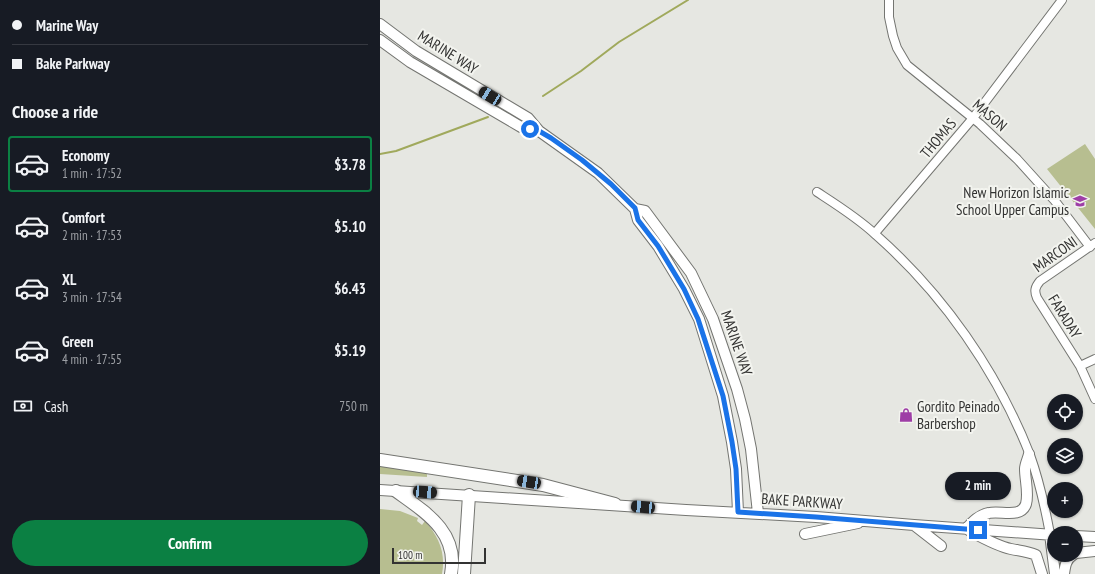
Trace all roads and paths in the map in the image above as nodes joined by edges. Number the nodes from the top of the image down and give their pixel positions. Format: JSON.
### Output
{"nodes":[{"id":1,"x":889,"y":0,"type":"edge"},
{"id":2,"x":1062,"y":0,"type":"edge"},
{"id":3,"x":380,"y":24,"type":"edge"},
{"id":4,"x":380,"y":40,"type":"edge"},
{"id":5,"x":973,"y":118,"type":"junction"},
{"id":6,"x":539,"y":131,"type":"junction"},
{"id":7,"x":818,"y":192,"type":"dead end"},
{"id":8,"x":635,"y":208,"type":"junction"},
{"id":9,"x":875,"y":234,"type":"junction"},
{"id":10,"x":1093,"y":245,"type":"edge"},
{"id":11,"x":1035,"y":290,"type":"joint"},
{"id":12,"x":1095,"y":359,"type":"edge"},
{"id":13,"x":1080,"y":366,"type":"junction"},
{"id":14,"x":1095,"y":399,"type":"edge"},
{"id":15,"x":1029,"y":454,"type":"junction"},
{"id":16,"x":380,"y":460,"type":"edge"},
{"id":17,"x":380,"y":490,"type":"edge"},
{"id":18,"x":396,"y":490,"type":"junction"},
{"id":19,"x":469,"y":495,"type":"junction"},
{"id":20,"x":615,"y":504,"type":"junction"},
{"id":21,"x":738,"y":512,"type":"junction"},
{"id":22,"x":758,"y":513,"type":"junction"},
{"id":23,"x":869,"y":521,"type":"junction"},
{"id":24,"x":914,"y":525,"type":"junction"},
{"id":25,"x":1050,"y":526,"type":"edge"},
{"id":26,"x":966,"y":529,"type":"junction"},
{"id":27,"x":805,"y":534,"type":"dead end"},
{"id":28,"x":1047,"y":534,"type":"edge"},
{"id":29,"x":1083,"y":536,"type":"edge"},
{"id":30,"x":1095,"y":537,"type":"edge"},
{"id":31,"x":941,"y":546,"type":"dead end"},
{"id":32,"x":1095,"y":551,"type":"edge"},
{"id":33,"x":1083,"y":552,"type":"edge"},
{"id":34,"x":1054,"y":562,"type":"edge"},
{"id":35,"x":1066,"y":562,"type":"edge"},
{"id":36,"x":451,"y":574,"type":"edge"},
{"id":37,"x":464,"y":574,"type":"edge"},
{"id":38,"x":1042,"y":574,"type":"edge"},
{"id":39,"x":1055,"y":574,"type":"edge"},
{"id":40,"x":1064,"y":574,"type":"edge"}],
"edges":[{"from":1,"to":5,"type":"street","name":"MASON"},
{"from":2,"to":5,"type":"street","name":"THOMAS"},
{"from":3,"to":6,"type":"main road","name":"MARINE WAY"},
{"from":4,"to":6,"type":"main road","name":"MARINE WAY"},
{"from":5,"to":9,"type":"street","name":"THOMAS"},
{"from":5,"to":10,"type":"street","name":"MASON"},
{"from":6,"to":8,"type":"main road","name":"MARINE WAY"},
{"from":7,"to":9,"type":"street"},
{"from":8,"to":21,"type":"main road","name":"MARINE WAY"},
{"from":8,"to":22,"type":"main road","name":"MARINE WAY"},
{"from":9,"to":15,"type":"street"},
{"from":10,"to":11,"type":"street","name":"MARCONI"},
{"from":11,"to":13,"type":"street","name":"FARADAY"},
{"from":12,"to":13,"type":"street"},
{"from":13,"to":14,"type":"street","name":"FARADAY"},
{"from":15,"to":25,"type":"street"},
{"from":15,"to":26,"type":"main road"},
{"from":16,"to":20,"type":"highway"},
{"from":17,"to":18,"type":"main road","name":"BAKE PARKWAY"},
{"from":18,"to":19,"type":"main road","name":"BAKE PARKWAY"},
{"from":18,"to":36,"type":"highway"},
{"from":19,"to":20,"type":"main road","name":"BAKE PARKWAY"},
{"from":19,"to":37,"type":"highway"},
{"from":20,"to":21,"type":"main road","name":"BAKE PARKWAY"},
{"from":21,"to":22,"type":"main road","name":"BAKE PARKWAY"},
{"from":22,"to":23,"type":"main road","name":"BAKE PARKWAY"},
{"from":23,"to":24,"type":"main road","name":"BAKE PARKWAY"},
{"from":23,"to":27,"type":"main road"},
{"from":24,"to":26,"type":"main road","name":"BAKE PARKWAY"},
{"from":24,"to":31,"type":"main road"},
{"from":26,"to":28,"type":"main road","name":"BAKE PARKWAY"},
{"from":26,"to":38,"type":"main road"},
{"from":29,"to":30,"type":"main road"},
{"from":32,"to":33,"type":"main road"},
{"from":34,"to":39,"type":"main road"},
{"from":35,"to":40,"type":"main road"}]}
